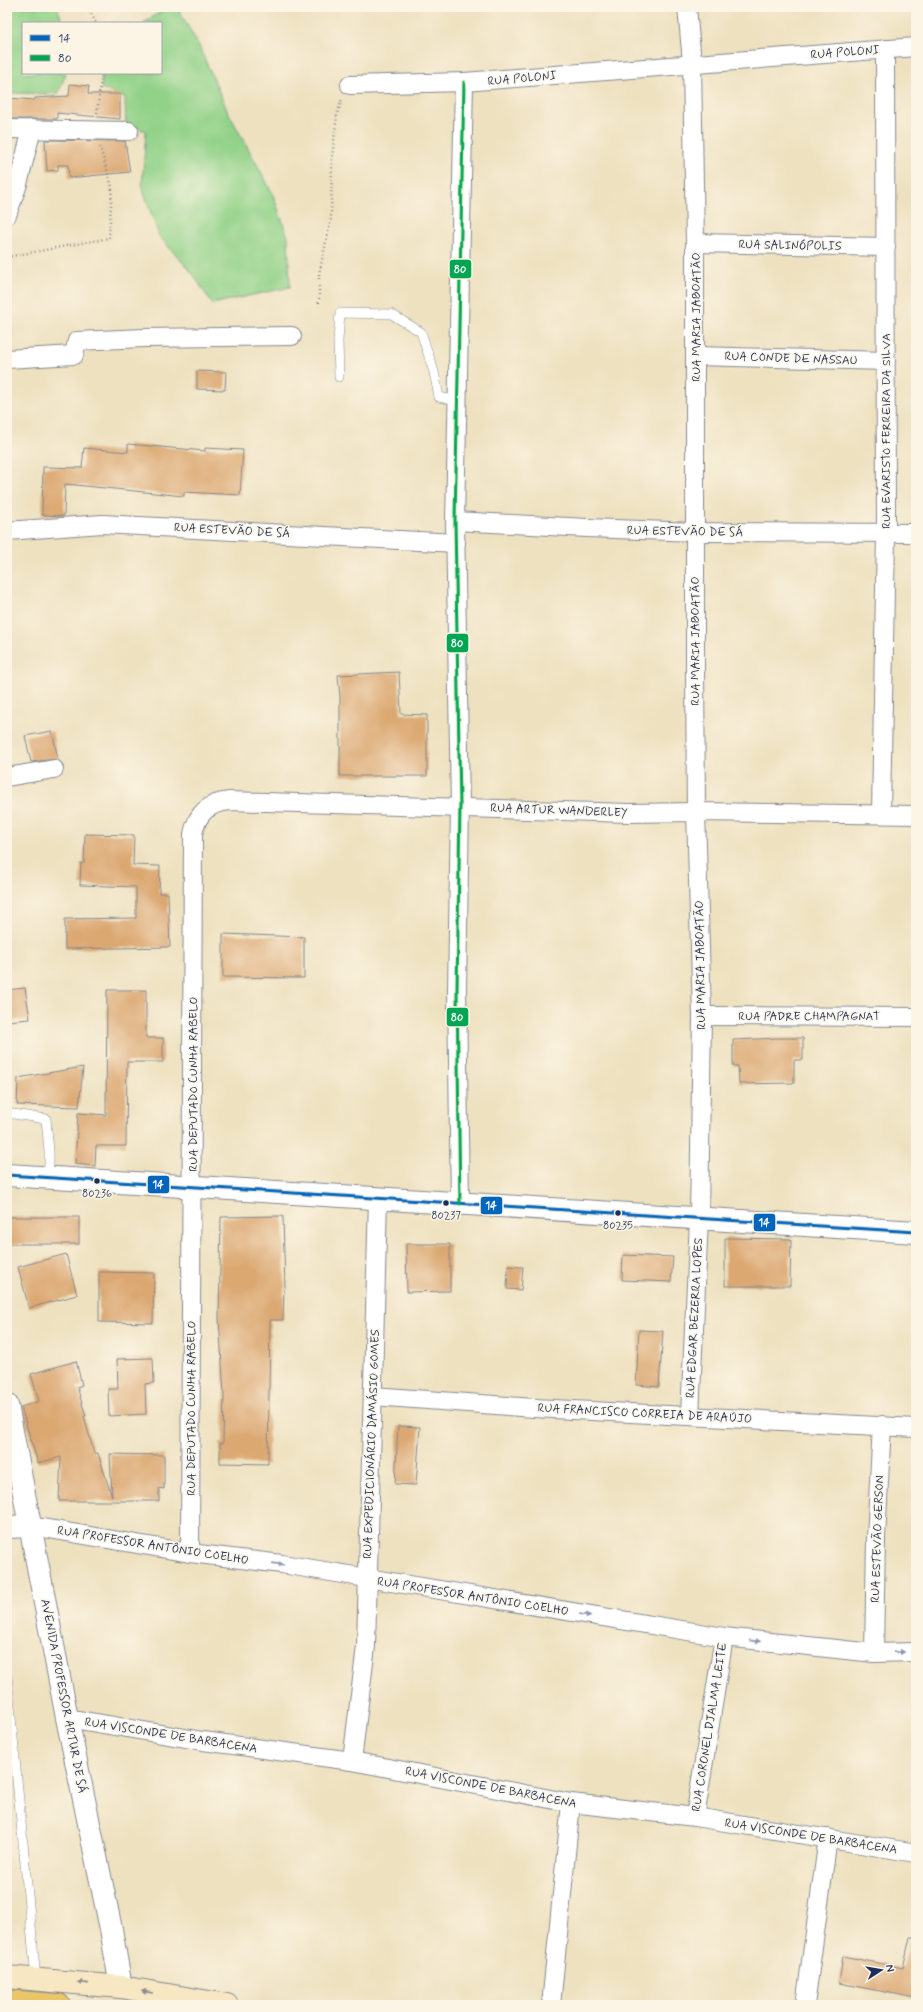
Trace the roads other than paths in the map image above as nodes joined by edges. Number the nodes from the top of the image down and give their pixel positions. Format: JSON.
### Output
{"nodes":[{"id":1,"x":687,"y":7,"type":"edge"},
{"id":2,"x":916,"y":47,"type":"edge"},
{"id":3,"x":885,"y":49,"type":"junction"},
{"id":4,"x":692,"y":63,"type":"junction"},
{"id":5,"x":464,"y":82,"type":"junction"},
{"id":6,"x":350,"y":85,"type":"road end"},
{"id":7,"x":7,"y":129,"type":"edge"},
{"id":8,"x":32,"y":129,"type":"junction"},
{"id":9,"x":129,"y":131,"type":"dead end"},
{"id":10,"x":7,"y":215,"type":"edge"},
{"id":11,"x":695,"y":243,"type":"junction"},
{"id":12,"x":886,"y":247,"type":"junction"},
{"id":13,"x":292,"y":336,"type":"dead end"},
{"id":14,"x":696,"y":356,"type":"junction"},
{"id":15,"x":7,"y":359,"type":"edge"},
{"id":16,"x":886,"y":361,"type":"junction"},
{"id":17,"x":338,"y":377,"type":"dead end"},
{"id":18,"x":458,"y":401,"type":"junction"},
{"id":19,"x":455,"y":521,"type":"junction"},
{"id":20,"x":7,"y":530,"type":"edge"},
{"id":21,"x":696,"y":532,"type":"junction"},
{"id":22,"x":886,"y":533,"type":"junction"},
{"id":23,"x":916,"y":533,"type":"edge"},
{"id":24,"x":456,"y":542,"type":"junction"},
{"id":25,"x":54,"y":769,"type":"dead end"},
{"id":26,"x":7,"y":777,"type":"edge"},
{"id":27,"x":460,"y":806,"type":"junction"},
{"id":28,"x":204,"y":810,"type":"joint"},
{"id":29,"x":696,"y":812,"type":"junction"},
{"id":30,"x":881,"y":813,"type":"junction"},
{"id":31,"x":916,"y":815,"type":"edge"},
{"id":32,"x":702,"y":1016,"type":"junction"},
{"id":33,"x":916,"y":1017,"type":"edge"},
{"id":34,"x":7,"y":1113,"type":"edge"},
{"id":35,"x":7,"y":1175,"type":"edge"},
{"id":36,"x":49,"y":1178,"type":"junction"},
{"id":37,"x":192,"y":1188,"type":"junction"},
{"id":38,"x":378,"y":1198,"type":"junction"},
{"id":39,"x":460,"y":1204,"type":"junction"},
{"id":40,"x":699,"y":1220,"type":"junction"},
{"id":41,"x":916,"y":1232,"type":"edge"},
{"id":42,"x":373,"y":1396,"type":"junction"},
{"id":43,"x":7,"y":1405,"type":"edge"},
{"id":44,"x":690,"y":1416,"type":"junction"},
{"id":45,"x":882,"y":1425,"type":"junction"},
{"id":46,"x":916,"y":1428,"type":"edge"},
{"id":47,"x":31,"y":1526,"type":"junction"},
{"id":48,"x":7,"y":1527,"type":"edge"},
{"id":49,"x":190,"y":1552,"type":"junction"},
{"id":50,"x":367,"y":1579,"type":"junction"},
{"id":51,"x":724,"y":1637,"type":"junction"},
{"id":52,"x":916,"y":1652,"type":"edge"},
{"id":53,"x":874,"y":1653,"type":"junction"},
{"id":54,"x":7,"y":1675,"type":"edge"},
{"id":55,"x":67,"y":1718,"type":"junction"},
{"id":56,"x":352,"y":1761,"type":"junction"},
{"id":57,"x":571,"y":1803,"type":"junction"},
{"id":58,"x":695,"y":1817,"type":"junction"},
{"id":59,"x":828,"y":1838,"type":"junction"},
{"id":60,"x":916,"y":1853,"type":"edge"},
{"id":61,"x":7,"y":1977,"type":"edge"},
{"id":62,"x":36,"y":1979,"type":"junction"},
{"id":63,"x":121,"y":1987,"type":"junction"},
{"id":64,"x":7,"y":2001,"type":"edge"},
{"id":65,"x":60,"y":2005,"type":"edge"},
{"id":66,"x":227,"y":2005,"type":"edge"},
{"id":67,"x":552,"y":2005,"type":"edge"},
{"id":68,"x":804,"y":2005,"type":"edge"}],
"edges":[{"from":1,"to":4,"type":"street","name":"RUA MARIA JABOATÃO"},
{"from":2,"to":3,"type":"street","name":"RUA POLONI"},
{"from":3,"to":4,"type":"street","name":"RUA POLONI"},
{"from":3,"to":12,"type":"street","name":"RUA EVARISTO FERREIRA DA SILVA"},
{"from":4,"to":5,"type":"street","name":"RUA POLONI"},
{"from":4,"to":11,"type":"street","name":"RUA MARIA JABOATÃO"},
{"from":5,"to":6,"type":"street","name":"RUA POLONI"},
{"from":5,"to":18,"type":"street"},
{"from":7,"to":8,"type":"street"},
{"from":8,"to":9,"type":"street"},
{"from":8,"to":10,"type":"street"},
{"from":11,"to":12,"type":"street","name":"RUA SALINÓPOLIS"},
{"from":11,"to":14,"type":"street","name":"RUA MARIA JABOATÃO"},
{"from":12,"to":16,"type":"street","name":"RUA EVARISTO FERREIRA DA SILVA"},
{"from":13,"to":15,"type":"street"},
{"from":14,"to":16,"type":"street","name":"RUA CONDE DE NASSAU"},
{"from":14,"to":21,"type":"street","name":"RUA MARIA JABOATÃO"},
{"from":16,"to":22,"type":"street","name":"RUA EVARISTO FERREIRA DA SILVA"},
{"from":17,"to":18,"type":"lane"},
{"from":18,"to":19,"type":"street"},
{"from":19,"to":21,"type":"street","name":"RUA ESTEVÃO DE SÁ"},
{"from":19,"to":24,"type":"street"},
{"from":20,"to":24,"type":"street","name":"RUA ESTEVÃO DE SÁ"},
{"from":21,"to":22,"type":"street","name":"RUA ESTEVÃO DE SÁ"},
{"from":21,"to":29,"type":"street","name":"RUA MARIA JABOATÃO"},
{"from":22,"to":23,"type":"street","name":"RUA ESTEVÃO DE SÁ"},
{"from":22,"to":30,"type":"street","name":"RUA EVARISTO FERREIRA DA SILVA"},
{"from":24,"to":27,"type":"street"},
{"from":25,"to":26,"type":"street"},
{"from":27,"to":28,"type":"street","name":"RUA ARTUR WANDERLEY"},
{"from":27,"to":29,"type":"street","name":"RUA ARTUR WANDERLEY"},
{"from":27,"to":39,"type":"street"},
{"from":28,"to":37,"type":"street","name":"RUA DEPUTADO CUNHA RABELO"},
{"from":29,"to":30,"type":"street","name":"RUA ARTUR WANDERLEY"},
{"from":29,"to":32,"type":"street","name":"RUA MARIA JABOATÃO"},
{"from":30,"to":31,"type":"street","name":"RUA ARTUR WANDERLEY"},
{"from":32,"to":33,"type":"street","name":"RUA PADRE CHAMPAGNAT"},
{"from":32,"to":40,"type":"street","name":"RUA MARIA JABOATÃO"},
{"from":34,"to":36,"type":"lane"},
{"from":35,"to":36,"type":"street"},
{"from":36,"to":37,"type":"street"},
{"from":37,"to":38,"type":"street"},
{"from":37,"to":49,"type":"street","name":"RUA DEPUTADO CUNHA RABELO"},
{"from":38,"to":39,"type":"street"},
{"from":38,"to":42,"type":"street","name":"RUA EXPEDICIONÁRIO DAMÁSIO GOMES"},
{"from":39,"to":40,"type":"street"},
{"from":40,"to":41,"type":"street"},
{"from":40,"to":44,"type":"street","name":"RUA EDGAR BEZERRA LOPES"},
{"from":42,"to":44,"type":"street","name":"RUA FRANCISCO CORREIA DE ARAÚJO"},
{"from":42,"to":50,"type":"street","name":"RUA EXPEDICIONÁRIO DAMÁSIO GOMES"},
{"from":43,"to":47,"type":"street","name":"AVENIDA PROFESSOR ARTUR DE SÁ"},
{"from":44,"to":45,"type":"street","name":"RUA FRANCISCO CORREIA DE ARAÚJO"},
{"from":45,"to":46,"type":"street","name":"RUA FRANCISCO CORREIA DE ARAÚJO"},
{"from":45,"to":53,"type":"street","name":"RUA ESTEVÃO GERSON"},
{"from":47,"to":48,"type":"street"},
{"from":47,"to":49,"type":"street","name":"RUA PROFESSOR ANTÔNIO COELHO"},
{"from":47,"to":55,"type":"street","name":"AVENIDA PROFESSOR ARTUR DE SÁ"},
{"from":49,"to":50,"type":"street","name":"RUA PROFESSOR ANTÔNIO COELHO","one_way":true},
{"from":50,"to":51,"type":"street","name":"RUA PROFESSOR ANTÔNIO COELHO","one_way":true},
{"from":50,"to":56,"type":"street","name":"RUA EXPEDICIONÁRIO DAMÁSIO GOMES"},
{"from":51,"to":53,"type":"street","name":"RUA PROFESSOR ANTÔNIO COELHO","one_way":true},
{"from":51,"to":58,"type":"street","name":"RUA CORONEL DJALMA LEITE"},
{"from":53,"to":52,"type":"street","name":"RUA PROFESSOR ANTÔNIO COELHO","one_way":true},
{"from":54,"to":62,"type":"lane"},
{"from":55,"to":56,"type":"street","name":"RUA VISCONDE DE BARBACENA"},
{"from":55,"to":63,"type":"street","name":"AVENIDA PROFESSOR ARTUR DE SÁ"},
{"from":56,"to":57,"type":"street","name":"RUA VISCONDE DE BARBACENA"},
{"from":57,"to":58,"type":"street","name":"RUA VISCONDE DE BARBACENA"},
{"from":57,"to":67,"type":"street"},
{"from":58,"to":59,"type":"street","name":"RUA VISCONDE DE BARBACENA"},
{"from":59,"to":60,"type":"street","name":"RUA VISCONDE DE BARBACENA"},
{"from":59,"to":68,"type":"street"},
{"from":61,"to":62,"type":"main road"},
{"from":63,"to":62,"type":"main road","one_way":true},
{"from":66,"to":63,"type":"main road","one_way":true},
{"from":64,"to":65,"type":"highway"}]}
